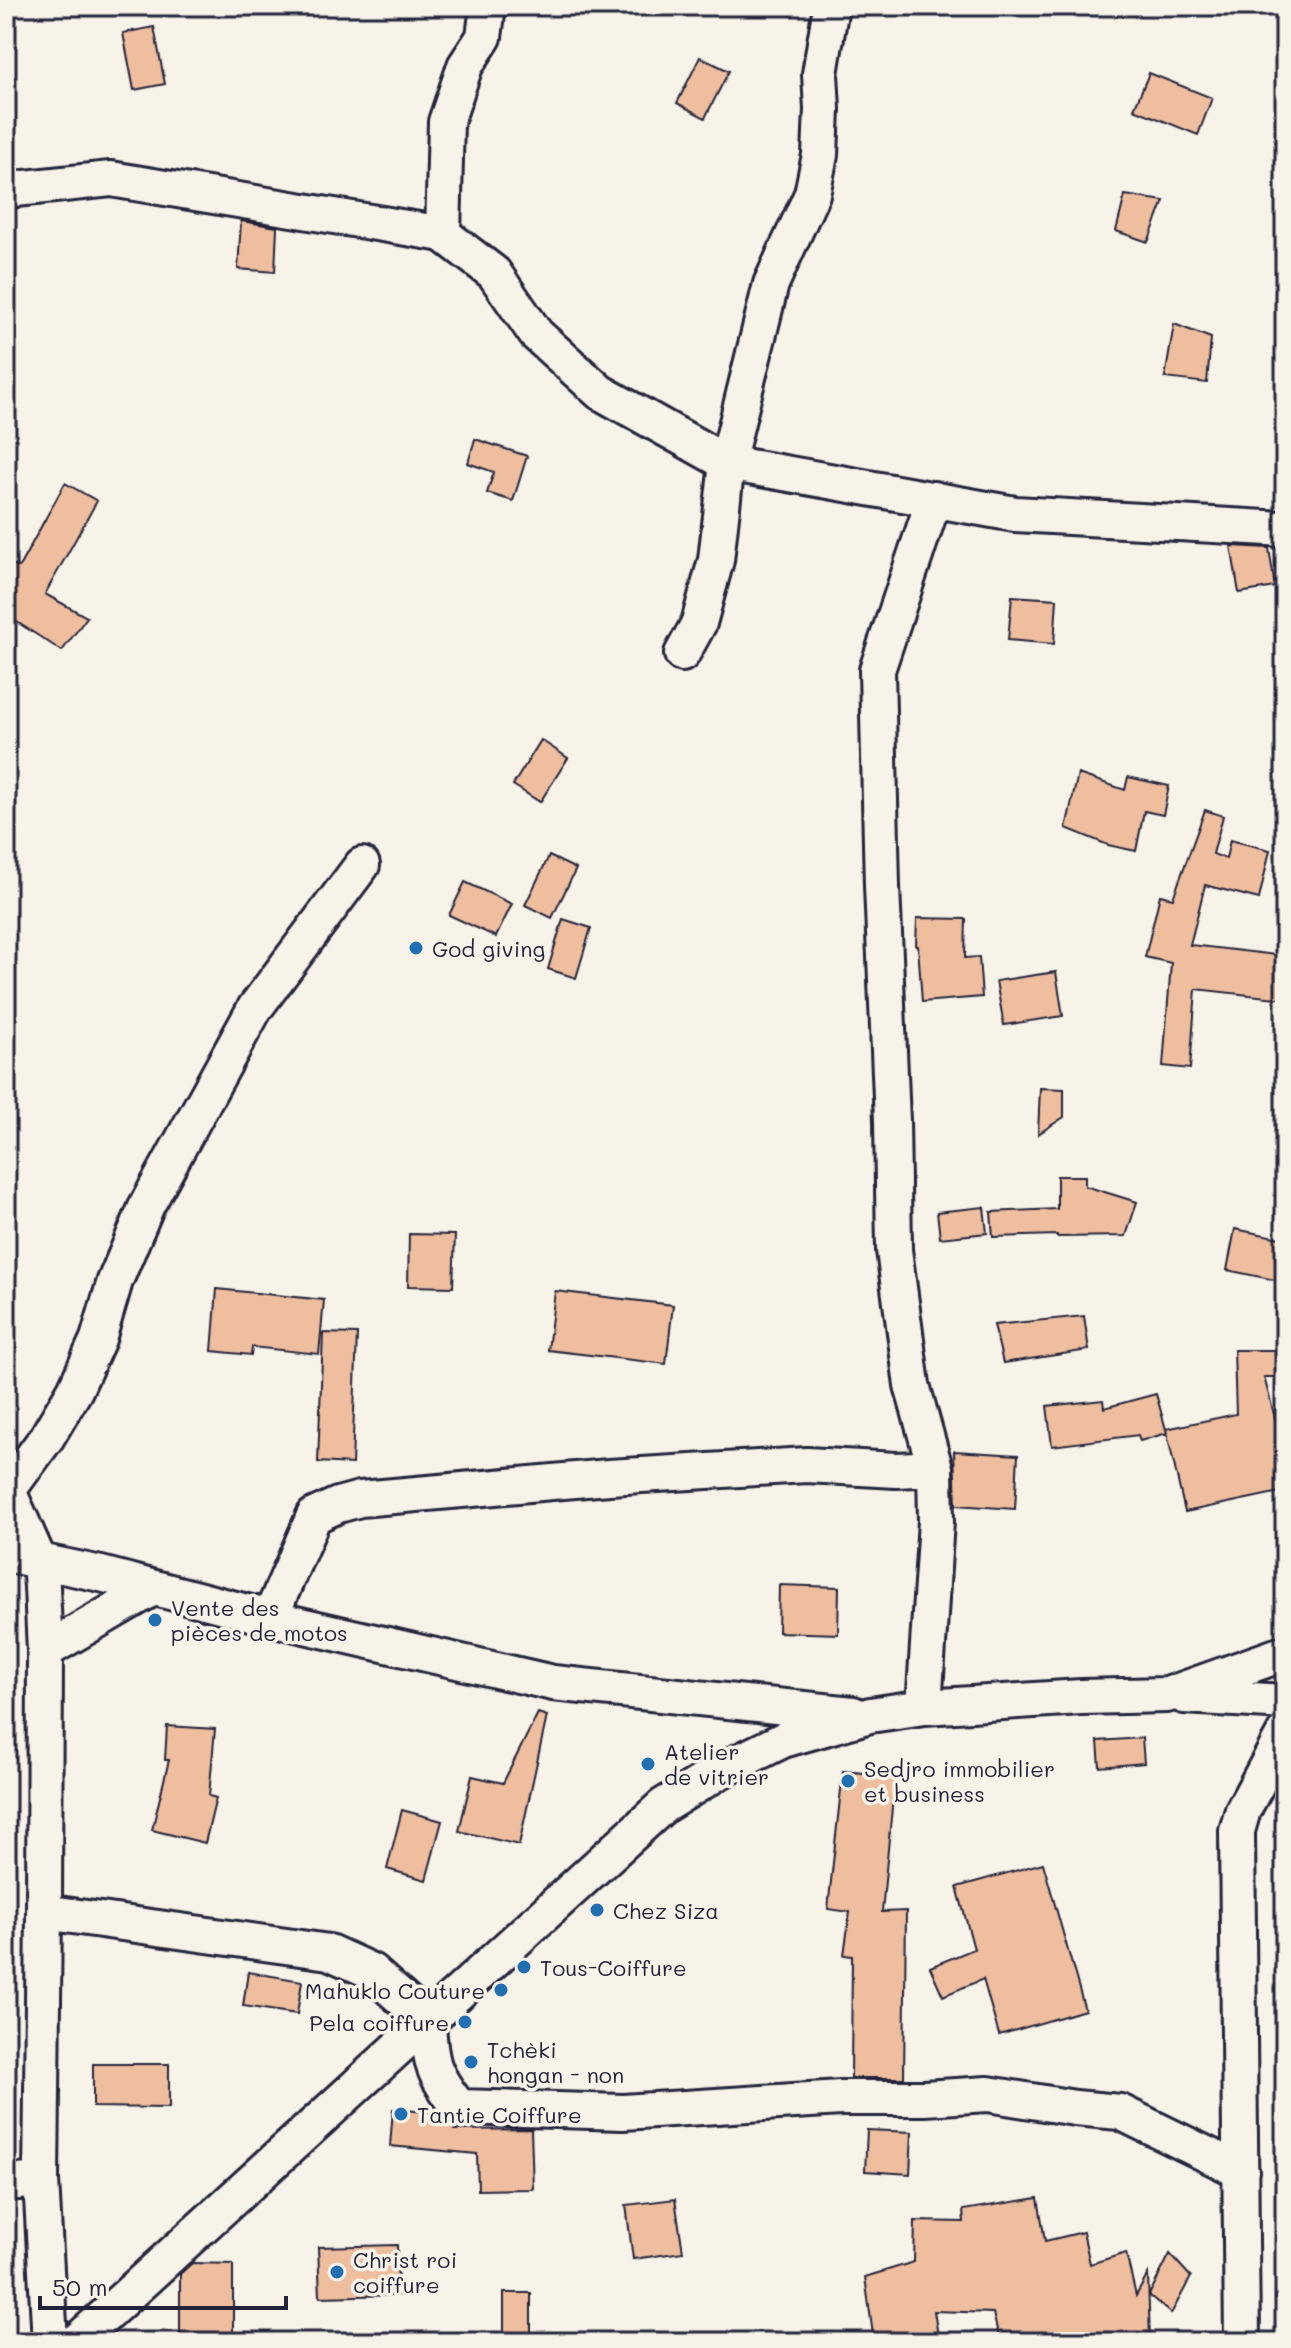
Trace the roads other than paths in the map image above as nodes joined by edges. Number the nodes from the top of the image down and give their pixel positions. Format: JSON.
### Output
{"nodes":[{"id":1,"x":488,"y":6,"type":"edge"},
{"id":2,"x":831,"y":6,"type":"edge"},
{"id":3,"x":6,"y":190,"type":"edge"},
{"id":4,"x":443,"y":234,"type":"junction"},
{"id":5,"x":727,"y":463,"type":"junction"},
{"id":6,"x":934,"y":499,"type":"junction"},
{"id":7,"x":1285,"y":529,"type":"edge"},
{"id":8,"x":682,"y":654,"type":"dead end"},
{"id":9,"x":362,"y":865,"type":"dead end"},
{"id":10,"x":935,"y":1468,"type":"junction"},
{"id":11,"x":7,"y":1487,"type":"edge"},
{"id":12,"x":6,"y":1554,"type":"edge"},
{"id":13,"x":40,"y":1563,"type":"junction"},
{"id":14,"x":153,"y":1588,"type":"junction"},
{"id":15,"x":270,"y":1618,"type":"junction"},
{"id":16,"x":45,"y":1651,"type":"junction"},
{"id":17,"x":1285,"y":1653,"type":"edge"},
{"id":18,"x":1167,"y":1695,"type":"junction"},
{"id":19,"x":1285,"y":1702,"type":"edge"},
{"id":20,"x":924,"y":1707,"type":"junction"},
{"id":21,"x":870,"y":1715,"type":"junction"},
{"id":22,"x":1285,"y":1732,"type":"edge"},
{"id":23,"x":44,"y":1912,"type":"junction"},
{"id":24,"x":428,"y":2022,"type":"junction"},
{"id":25,"x":1241,"y":2171,"type":"junction"},
{"id":26,"x":41,"y":2180,"type":"junction"},
{"id":27,"x":6,"y":2183,"type":"edge"},
{"id":28,"x":50,"y":2342,"type":"edge"},
{"id":29,"x":76,"y":2342,"type":"edge"},
{"id":30,"x":1242,"y":2342,"type":"edge"}],
"edges":[{"from":1,"to":4,"type":"street"},
{"from":2,"to":5,"type":"street"},
{"from":3,"to":4,"type":"street"},
{"from":4,"to":5,"type":"street"},
{"from":5,"to":6,"type":"street"},
{"from":5,"to":8,"type":"street"},
{"from":6,"to":7,"type":"street"},
{"from":6,"to":10,"type":"street"},
{"from":9,"to":11,"type":"street"},
{"from":10,"to":15,"type":"street"},
{"from":10,"to":20,"type":"street"},
{"from":11,"to":13,"type":"street"},
{"from":12,"to":13,"type":"street"},
{"from":13,"to":14,"type":"street"},
{"from":13,"to":16,"type":"street"},
{"from":14,"to":15,"type":"street"},
{"from":14,"to":16,"type":"street"},
{"from":15,"to":21,"type":"street"},
{"from":16,"to":23,"type":"street"},
{"from":17,"to":18,"type":"street"},
{"from":18,"to":19,"type":"street"},
{"from":18,"to":20,"type":"street"},
{"from":20,"to":21,"type":"street"},
{"from":21,"to":24,"type":"street"},
{"from":22,"to":25,"type":"street"},
{"from":23,"to":24,"type":"street"},
{"from":23,"to":26,"type":"street"},
{"from":24,"to":25,"type":"street"},
{"from":24,"to":29,"type":"street"},
{"from":25,"to":30,"type":"street"},
{"from":26,"to":27,"type":"street"},
{"from":26,"to":28,"type":"street"}]}
